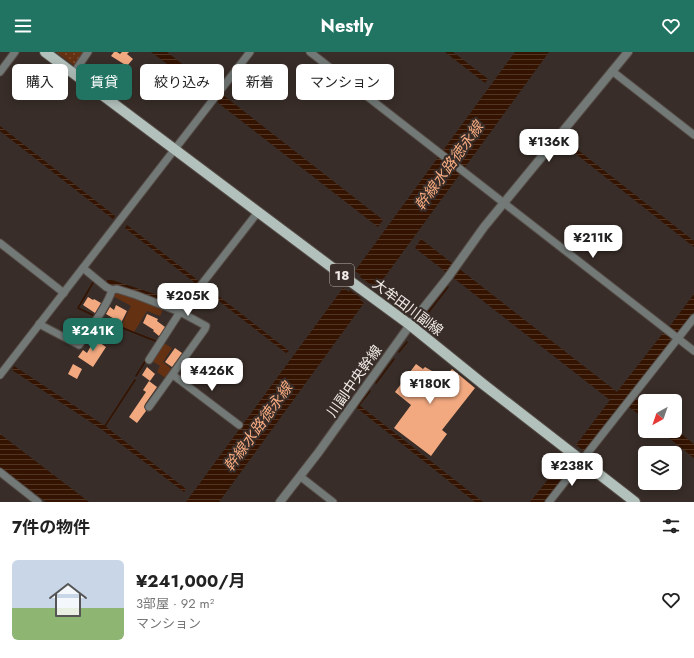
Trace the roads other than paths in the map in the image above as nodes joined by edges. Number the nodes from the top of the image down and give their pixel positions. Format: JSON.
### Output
{"nodes":[{"id":1,"x":14,"y":52,"type":"edge"},
{"id":2,"x":45,"y":52,"type":"edge"},
{"id":3,"x":88,"y":52,"type":"edge"},
{"id":4,"x":250,"y":52,"type":"edge"},
{"id":5,"x":310,"y":52,"type":"edge"},
{"id":6,"x":628,"y":52,"type":"edge"},
{"id":7,"x":612,"y":71,"type":"junction"},
{"id":8,"x":0,"y":72,"type":"edge"},
{"id":9,"x":74,"y":74,"type":"junction"},
{"id":10,"x":694,"y":136,"type":"edge"},
{"id":11,"x":175,"y":149,"type":"junction"},
{"id":12,"x":504,"y":202,"type":"junction"},
{"id":13,"x":258,"y":212,"type":"junction"},
{"id":14,"x":0,"y":243,"type":"edge"},
{"id":15,"x":83,"y":268,"type":"junction"},
{"id":16,"x":112,"y":290,"type":"junction"},
{"id":17,"x":64,"y":293,"type":"junction"},
{"id":18,"x":180,"y":312,"type":"junction"},
{"id":19,"x":694,"y":318,"type":"edge"},
{"id":20,"x":39,"y":324,"type":"junction"},
{"id":21,"x":410,"y":325,"type":"junction"},
{"id":22,"x":673,"y":335,"type":"junction"},
{"id":23,"x":694,"y":351,"type":"edge"},
{"id":24,"x":149,"y":360,"type":"dead end"},
{"id":25,"x":0,"y":375,"type":"edge"},
{"id":26,"x":173,"y":375,"type":"junction"},
{"id":27,"x":149,"y":407,"type":"dead end"},
{"id":28,"x":239,"y":425,"type":"dead end"},
{"id":29,"x":581,"y":460,"type":"junction"},
{"id":30,"x":0,"y":472,"type":"edge"},
{"id":31,"x":300,"y":477,"type":"junction"},
{"id":32,"x":38,"y":502,"type":"edge"},
{"id":33,"x":280,"y":502,"type":"edge"},
{"id":34,"x":333,"y":502,"type":"edge"},
{"id":35,"x":548,"y":502,"type":"edge"},
{"id":36,"x":636,"y":502,"type":"edge"}],
"edges":[{"from":1,"to":8,"type":"street"},
{"from":2,"to":9,"type":"main road","name":"大牟田川副線","number":"18"},
{"from":3,"to":9,"type":"street"},
{"from":4,"to":11,"type":"street"},
{"from":5,"to":12,"type":"street"},
{"from":6,"to":7,"type":"street"},
{"from":7,"to":10,"type":"street"},
{"from":7,"to":12,"type":"street"},
{"from":9,"to":11,"type":"main road","name":"大牟田川副線","number":"18"},
{"from":11,"to":13,"type":"main road","name":"大牟田川副線","number":"18"},
{"from":11,"to":15,"type":"street"},
{"from":12,"to":21,"type":"street","name":"川副中央幹線"},
{"from":12,"to":22,"type":"street"},
{"from":13,"to":18,"type":"street"},
{"from":13,"to":21,"type":"main road","name":"大牟田川副線","number":"18"},
{"from":14,"to":17,"type":"street"},
{"from":15,"to":16,"type":"street"},
{"from":15,"to":17,"type":"street"},
{"from":16,"to":18,"type":"street"},
{"from":16,"to":20,"type":"street"},
{"from":17,"to":20,"type":"street"},
{"from":18,"to":24,"type":"street"},
{"from":18,"to":26,"type":"street"},
{"from":19,"to":22,"type":"street"},
{"from":20,"to":25,"type":"street"},
{"from":21,"to":29,"type":"main road","name":"大牟田川副線","number":"18"},
{"from":21,"to":31,"type":"street","name":"川副中央幹線"},
{"from":22,"to":23,"type":"street"},
{"from":22,"to":29,"type":"street"},
{"from":26,"to":27,"type":"street"},
{"from":26,"to":28,"type":"street"},
{"from":29,"to":35,"type":"street"},
{"from":29,"to":36,"type":"main road","name":"大牟田川副線","number":"18"},
{"from":30,"to":32,"type":"street"},
{"from":31,"to":33,"type":"street","name":"川副中央幹線"},
{"from":31,"to":34,"type":"street"}]}
